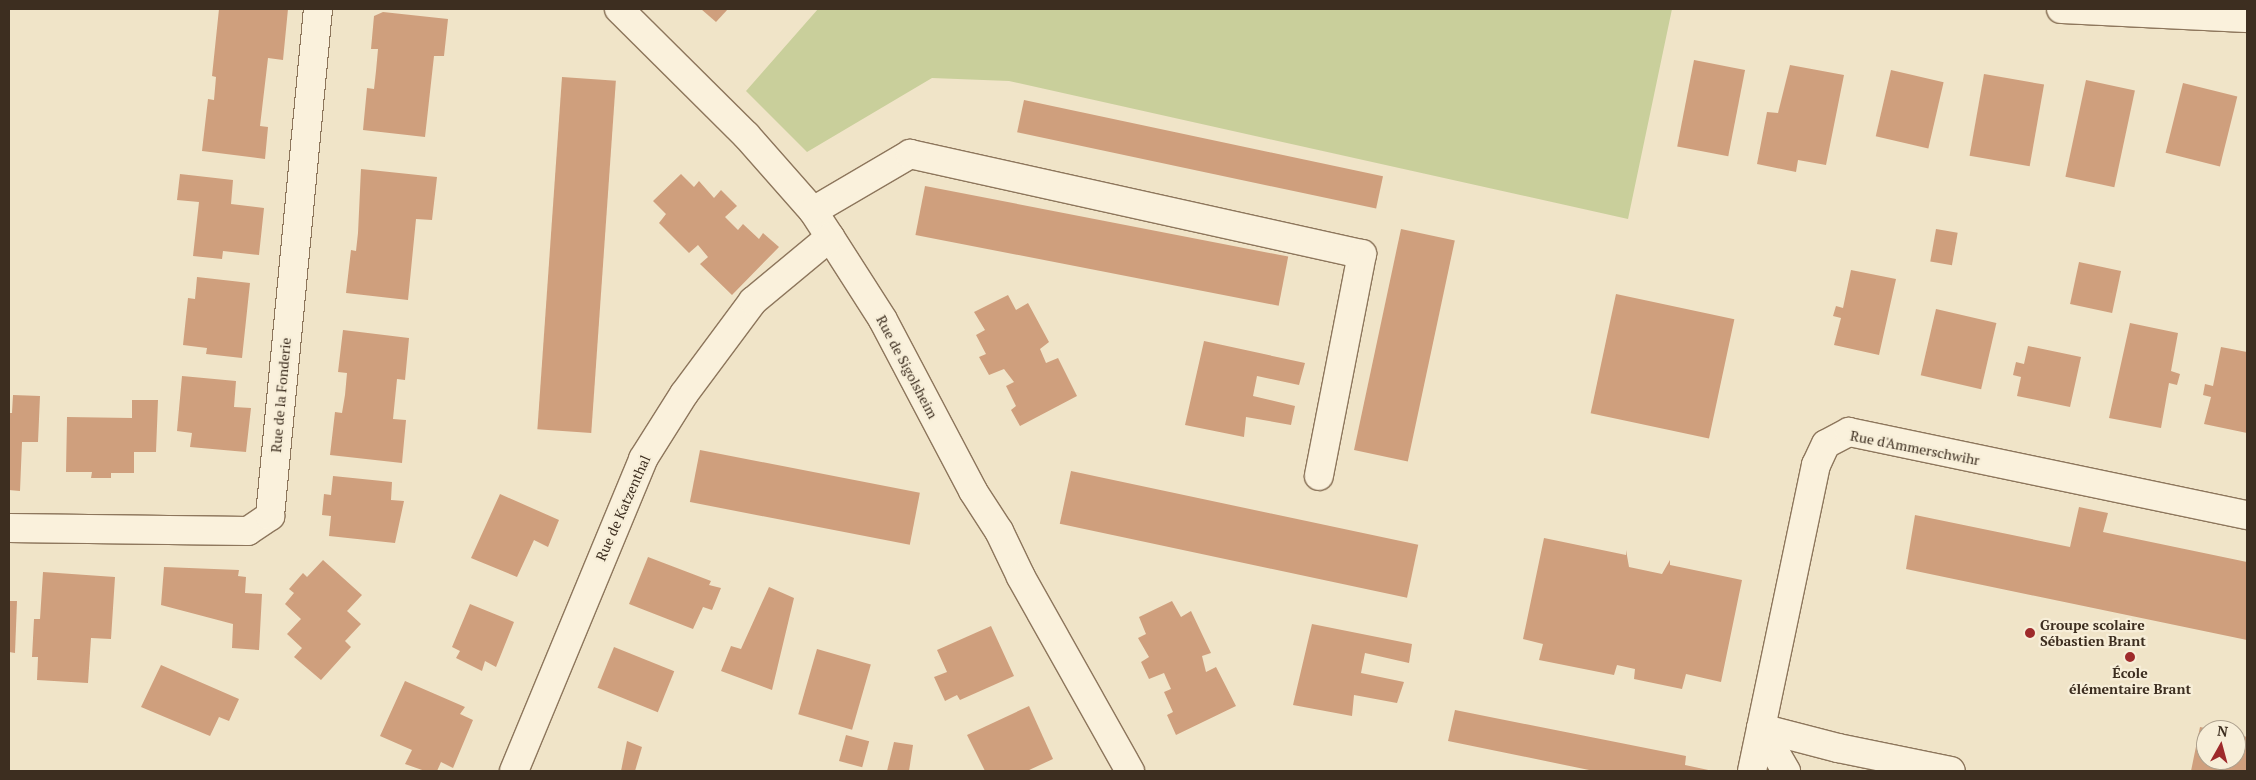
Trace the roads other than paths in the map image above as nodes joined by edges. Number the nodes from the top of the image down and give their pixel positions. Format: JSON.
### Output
{"nodes":[{"id":1,"x":318,"y":9,"type":"edge"},
{"id":2,"x":619,"y":9,"type":"edge"},
{"id":3,"x":2061,"y":9,"type":"edge"},
{"id":4,"x":2247,"y":18,"type":"edge"},
{"id":5,"x":813,"y":211,"type":"junction"},
{"id":6,"x":830,"y":237,"type":"junction"},
{"id":7,"x":1319,"y":476,"type":"dead end"},
{"id":8,"x":2247,"y":515,"type":"edge"},
{"id":9,"x":9,"y":528,"type":"edge"},
{"id":10,"x":1761,"y":728,"type":"junction"},
{"id":11,"x":514,"y":771,"type":"edge"},
{"id":12,"x":1130,"y":771,"type":"edge"},
{"id":13,"x":1752,"y":771,"type":"edge"},
{"id":14,"x":1786,"y":771,"type":"edge"},
{"id":15,"x":1952,"y":771,"type":"edge"}],
"edges":[{"from":1,"to":9,"type":"street","name":"Rue de la Fonderie"},
{"from":2,"to":5,"type":"street","name":"Rue de Sigolsheim"},
{"from":3,"to":4,"type":"street"},
{"from":5,"to":6,"type":"street","name":"Rue de Sigolsheim"},
{"from":5,"to":7,"type":"street"},
{"from":6,"to":11,"type":"street","name":"Rue de Katzenthal"},
{"from":6,"to":12,"type":"street","name":"Rue de Sigolsheim"},
{"from":8,"to":10,"type":"street","name":"Rue d'Ammerschwihr"},
{"from":10,"to":13,"type":"street","name":"Rue d'Ammerschwihr"},
{"from":10,"to":14,"type":"street"},
{"from":10,"to":15,"type":"street"}]}
